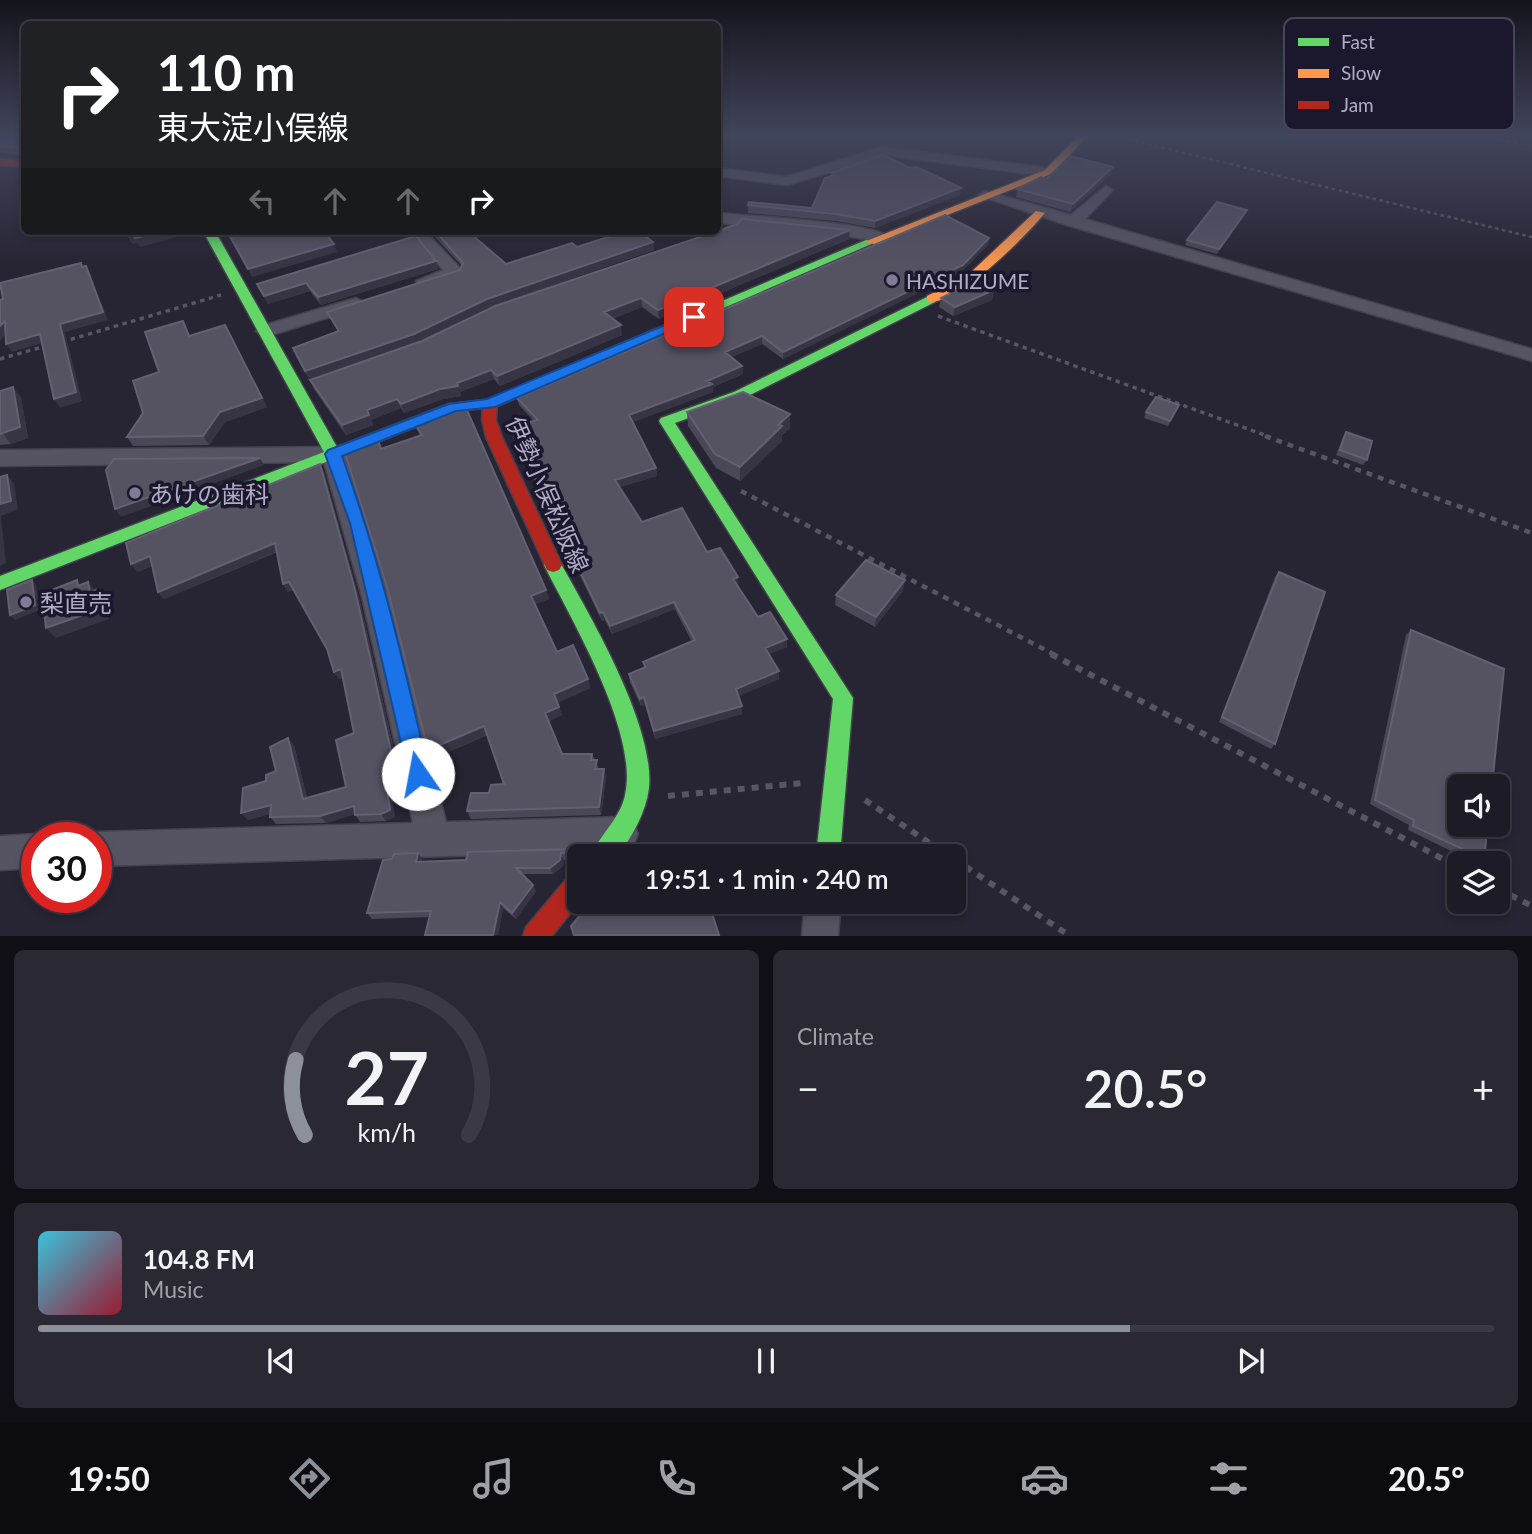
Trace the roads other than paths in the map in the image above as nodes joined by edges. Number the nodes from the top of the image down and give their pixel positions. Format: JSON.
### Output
{"nodes":[{"id":1,"x":1027,"y":180,"type":"edge"},
{"id":2,"x":1106,"y":191,"type":"dead end"},
{"id":3,"x":985,"y":195,"type":"junction"},
{"id":4,"x":1040,"y":213,"type":"junction"},
{"id":5,"x":721,"y":218,"type":"edge"},
{"id":6,"x":1073,"y":222,"type":"junction"},
{"id":7,"x":211,"y":235,"type":"edge"},
{"id":8,"x":422,"y":235,"type":"edge"},
{"id":9,"x":881,"y":237,"type":"junction"},
{"id":10,"x":404,"y":288,"type":"edge"},
{"id":11,"x":379,"y":296,"type":"edge"},
{"id":12,"x":265,"y":331,"type":"junction"},
{"id":13,"x":1532,"y":355,"type":"edge"},
{"id":14,"x":490,"y":404,"type":"junction"},
{"id":15,"x":333,"y":454,"type":"junction"},
{"id":16,"x":0,"y":458,"type":"edge"},
{"id":17,"x":0,"y":583,"type":"edge"},
{"id":18,"x":433,"y":838,"type":"junction"},
{"id":19,"x":587,"y":844,"type":"edge"},
{"id":20,"x":614,"y":844,"type":"edge"},
{"id":21,"x":829,"y":844,"type":"edge"},
{"id":22,"x":112,"y":848,"type":"edge"},
{"id":23,"x":21,"y":852,"type":"edge"},
{"id":24,"x":0,"y":853,"type":"edge"},
{"id":25,"x":567,"y":898,"type":"edge"},
{"id":26,"x":822,"y":914,"type":"edge"},
{"id":27,"x":535,"y":936,"type":"edge"},
{"id":28,"x":820,"y":936,"type":"edge"}],
"edges":[{"from":1,"to":3,"type":"main road","name":"伊勢小俣松阪線"},
{"from":2,"to":6,"type":"street"},
{"from":3,"to":4,"type":"street"},
{"from":3,"to":9,"type":"main road","name":"伊勢小俣松阪線"},
{"from":4,"to":6,"type":"street"},
{"from":4,"to":21,"type":"main road"},
{"from":5,"to":9,"type":"street"},
{"from":6,"to":13,"type":"street"},
{"from":7,"to":12,"type":"main road"},
{"from":8,"to":10,"type":"street"},
{"from":9,"to":14,"type":"main road","name":"伊勢小俣松阪線"},
{"from":11,"to":12,"type":"street"},
{"from":12,"to":15,"type":"main road"},
{"from":14,"to":15,"type":"main road"},
{"from":14,"to":20,"type":"main road","name":"伊勢小俣松阪線"},
{"from":15,"to":16,"type":"street"},
{"from":15,"to":17,"type":"main road"},
{"from":15,"to":18,"type":"street"},
{"from":18,"to":19,"type":"street"},
{"from":18,"to":22,"type":"street"},
{"from":23,"to":24,"type":"street"},
{"from":25,"to":27,"type":"main road"},
{"from":26,"to":28,"type":"street"}]}
